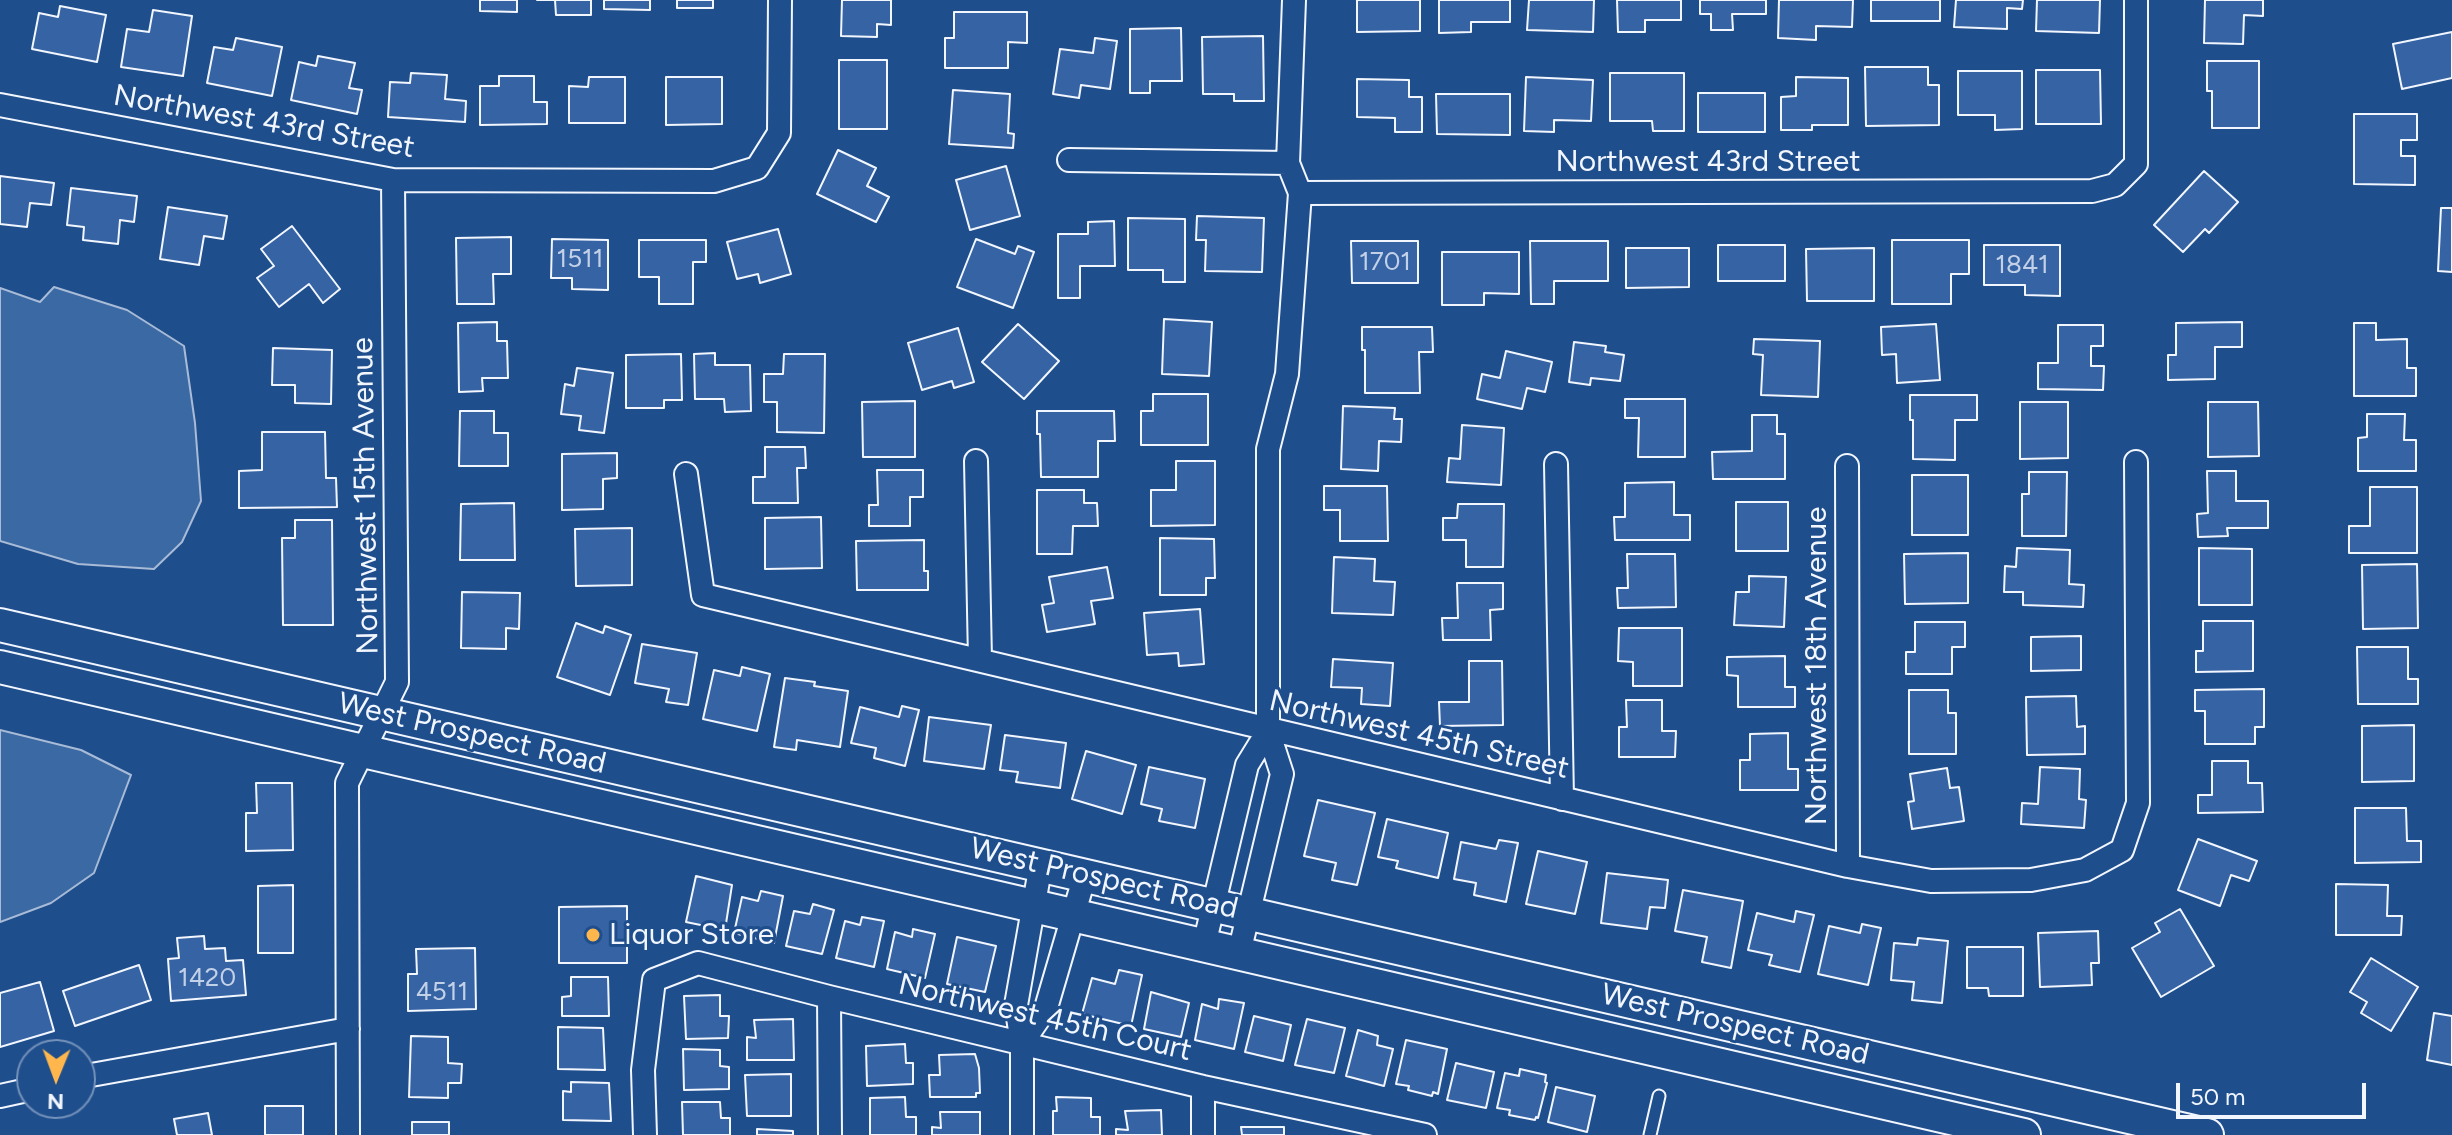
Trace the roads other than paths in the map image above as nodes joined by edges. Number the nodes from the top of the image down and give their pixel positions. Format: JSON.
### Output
{"nodes":[{"id":1,"x":780,"y":0,"type":"edge"},
{"id":2,"x":1294,"y":0,"type":"edge"},
{"id":3,"x":2136,"y":0,"type":"edge"},
{"id":4,"x":0,"y":105,"type":"edge"},
{"id":5,"x":1069,"y":160,"type":"dead end"},
{"id":6,"x":1288,"y":163,"type":"junction"},
{"id":7,"x":393,"y":180,"type":"junction"},
{"id":8,"x":1300,"y":193,"type":"junction"},
{"id":9,"x":976,"y":461,"type":"dead end"},
{"id":10,"x":2136,"y":462,"type":"dead end"},
{"id":11,"x":1556,"y":464,"type":"dead end"},
{"id":12,"x":1847,"y":466,"type":"dead end"},
{"id":13,"x":686,"y":474,"type":"dead end"},
{"id":14,"x":0,"y":625,"type":"edge"},
{"id":15,"x":980,"y":660,"type":"junction"},
{"id":16,"x":0,"y":667,"type":"edge"},
{"id":17,"x":382,"y":713,"type":"junction"},
{"id":18,"x":1268,"y":731,"type":"junction"},
{"id":19,"x":363,"y":751,"type":"junction"},
{"id":20,"x":1562,"y":799,"type":"junction"},
{"id":21,"x":1041,"y":864,"type":"junction"},
{"id":22,"x":1848,"y":866,"type":"junction"},
{"id":23,"x":1085,"y":875,"type":"junction"},
{"id":24,"x":1214,"y":905,"type":"junction"},
{"id":25,"x":1033,"y":906,"type":"junction"},
{"id":26,"x":1249,"y":913,"type":"junction"},
{"id":27,"x":1073,"y":915,"type":"junction"},
{"id":28,"x":1204,"y":945,"type":"junction"},
{"id":29,"x":1239,"y":953,"type":"junction"},
{"id":30,"x":829,"y":997,"type":"junction"},
{"id":31,"x":348,"y":1029,"type":"junction"},
{"id":32,"x":1022,"y":1043,"type":"junction"},
{"id":33,"x":96,"y":1074,"type":"edge"},
{"id":34,"x":1203,"y":1087,"type":"junction"},
{"id":35,"x":1659,"y":1096,"type":"dead end"},
{"id":36,"x":1385,"y":1130,"type":"edge"},
{"id":37,"x":348,"y":1135,"type":"edge"},
{"id":38,"x":645,"y":1135,"type":"edge"},
{"id":39,"x":830,"y":1135,"type":"edge"},
{"id":40,"x":1022,"y":1135,"type":"edge"},
{"id":41,"x":1203,"y":1135,"type":"edge"},
{"id":42,"x":1425,"y":1135,"type":"edge"},
{"id":43,"x":1650,"y":1135,"type":"edge"},
{"id":44,"x":2024,"y":1135,"type":"edge"},
{"id":45,"x":2207,"y":1135,"type":"edge"}],
"edges":[{"from":1,"to":7,"type":"street","name":"Northwest 43rd Street"},
{"from":2,"to":6,"type":"street"},
{"from":3,"to":8,"type":"street","name":"Northwest 43rd Street"},
{"from":4,"to":7,"type":"street","name":"Northwest 43rd Street"},
{"from":5,"to":6,"type":"street"},
{"from":6,"to":8,"type":"street"},
{"from":7,"to":17,"type":"street","name":"Northwest 15th Avenue"},
{"from":8,"to":18,"type":"street"},
{"from":9,"to":15,"type":"street"},
{"from":10,"to":22,"type":"street","name":"Northwest 45th Street"},
{"from":11,"to":20,"type":"street"},
{"from":12,"to":22,"type":"street","name":"Northwest 18th Avenue"},
{"from":13,"to":15,"type":"street","name":"Northwest 45th Street"},
{"from":14,"to":17,"type":"main road","name":"West Prospect Road"},
{"from":15,"to":18,"type":"street","name":"Northwest 45th Street"},
{"from":16,"to":19,"type":"main road","name":"West Prospect Road"},
{"from":17,"to":19,"type":"street","name":"Northwest 15th Avenue"},
{"from":17,"to":21,"type":"main road","name":"West Prospect Road"},
{"from":18,"to":20,"type":"street","name":"Northwest 45th Street"},
{"from":18,"to":24,"type":"street"},
{"from":18,"to":26,"type":"street"},
{"from":19,"to":25,"type":"main road","name":"West Prospect Road"},
{"from":19,"to":31,"type":"street","name":"Northwest 15th Avenue"},
{"from":20,"to":22,"type":"street","name":"Northwest 45th Street"},
{"from":21,"to":23,"type":"main road","name":"West Prospect Road"},
{"from":21,"to":25,"type":"street"},
{"from":23,"to":24,"type":"main road","name":"West Prospect Road"},
{"from":23,"to":27,"type":"street"},
{"from":24,"to":26,"type":"main road","name":"West Prospect Road"},
{"from":24,"to":28,"type":"street"},
{"from":25,"to":27,"type":"main road","name":"West Prospect Road"},
{"from":25,"to":32,"type":"street"},
{"from":26,"to":29,"type":"street"},
{"from":26,"to":45,"type":"main road","name":"West Prospect Road"},
{"from":27,"to":28,"type":"main road","name":"West Prospect Road"},
{"from":27,"to":32,"type":"street"},
{"from":28,"to":29,"type":"main road","name":"West Prospect Road"},
{"from":29,"to":44,"type":"main road","name":"West Prospect Road"},
{"from":30,"to":32,"type":"street","name":"Northwest 45th Court"},
{"from":30,"to":38,"type":"street","name":"Northwest 45th Court"},
{"from":30,"to":39,"type":"street"},
{"from":31,"to":33,"type":"street"},
{"from":31,"to":37,"type":"street","name":"Northwest 15th Avenue"},
{"from":32,"to":34,"type":"street","name":"Northwest 45th Court"},
{"from":32,"to":40,"type":"street"},
{"from":34,"to":36,"type":"street","name":"Northwest 45th Court"},
{"from":34,"to":41,"type":"street"},
{"from":35,"to":43,"type":"lane"},
{"from":36,"to":42,"type":"street","name":"Northwest 45th Court"}]}
